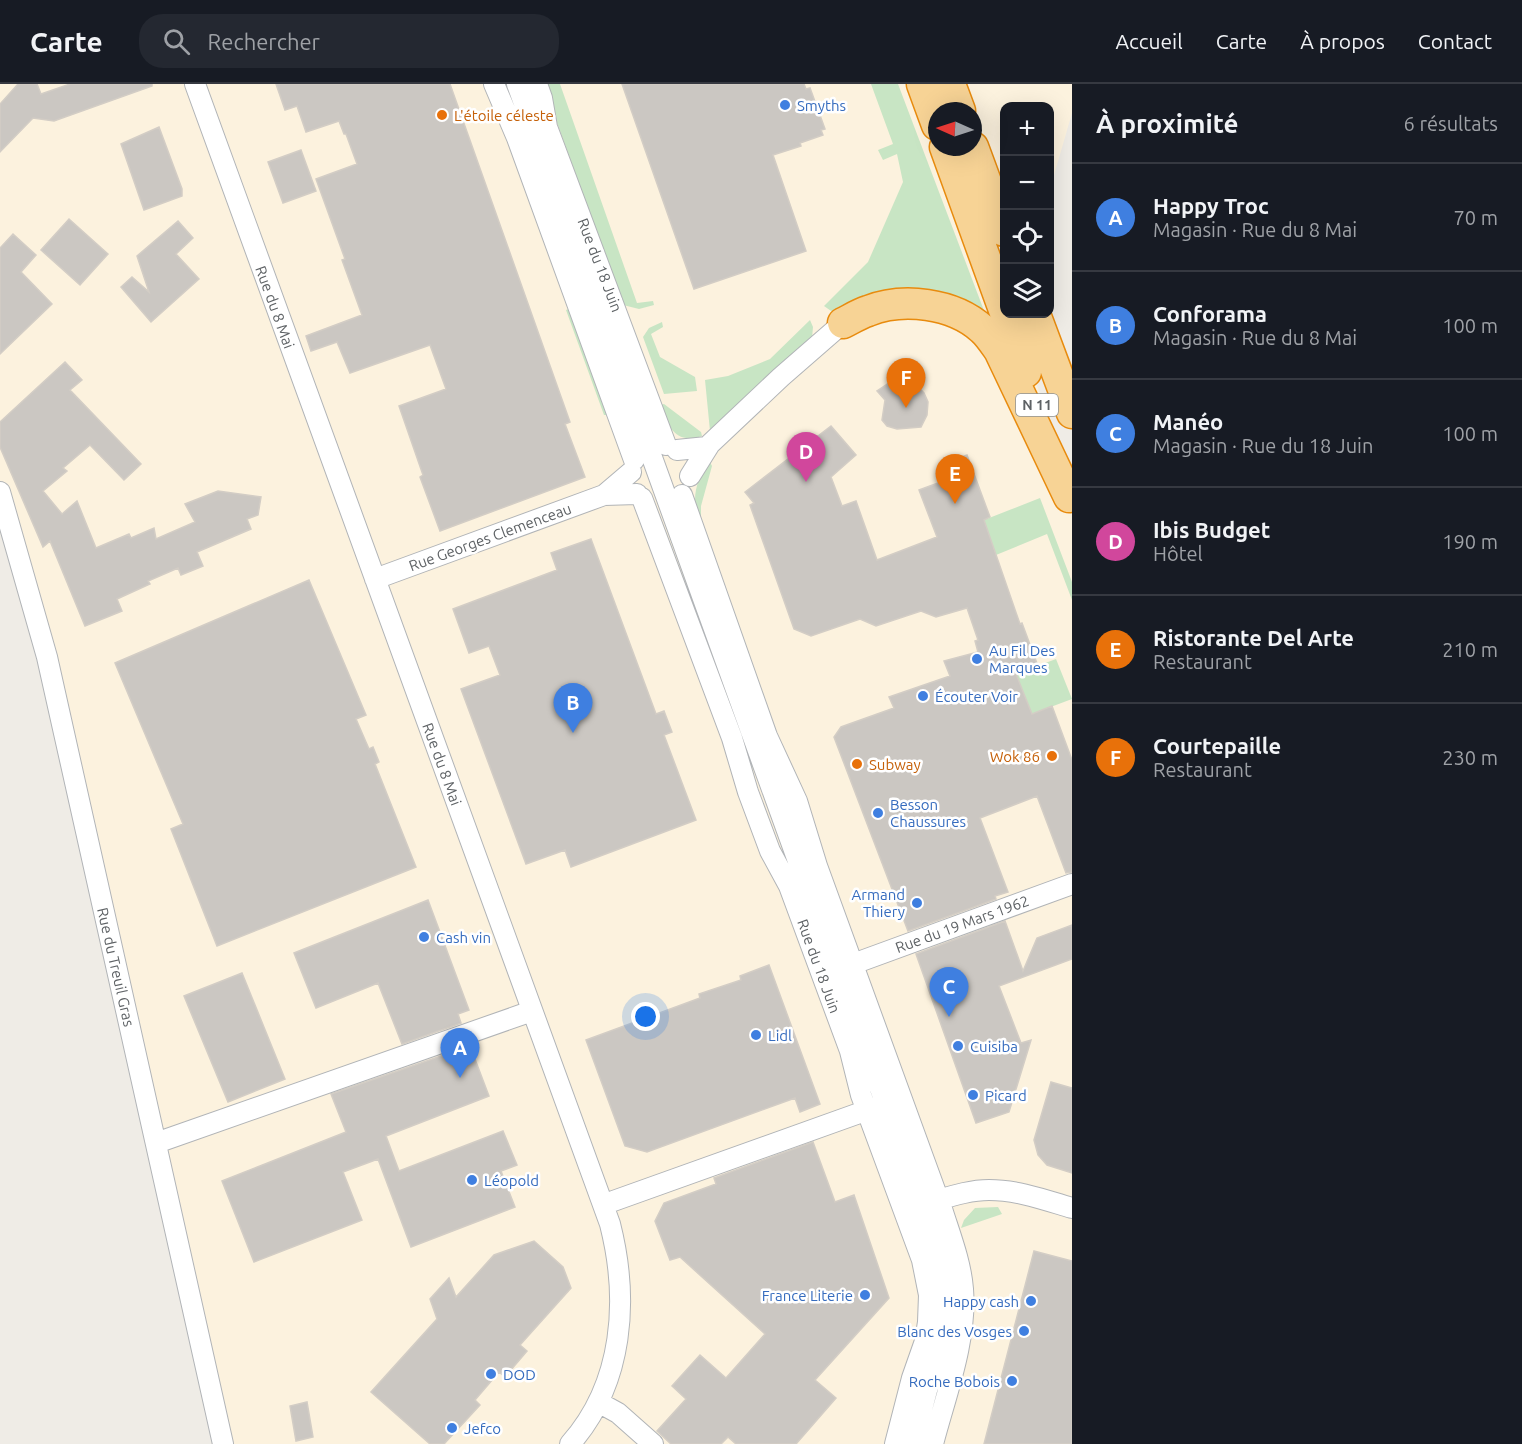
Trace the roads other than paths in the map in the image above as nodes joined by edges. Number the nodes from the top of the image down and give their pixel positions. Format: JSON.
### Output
{"nodes":[{"id":1,"x":195,"y":84,"type":"edge"},
{"id":2,"x":494,"y":84,"type":"edge"},
{"id":3,"x":517,"y":84,"type":"edge"},
{"id":4,"x":537,"y":84,"type":"edge"},
{"id":5,"x":922,"y":84,"type":"edge"},
{"id":6,"x":950,"y":84,"type":"edge"},
{"id":7,"x":929,"y":102,"type":"edge"},
{"id":8,"x":957,"y":102,"type":"edge"},
{"id":9,"x":948,"y":156,"type":"edge"},
{"id":10,"x":976,"y":156,"type":"edge"},
{"id":11,"x":1000,"y":218,"type":"edge"},
{"id":12,"x":1000,"y":298,"type":"edge"},
{"id":13,"x":1007,"y":318,"type":"edge"},
{"id":14,"x":1036,"y":318,"type":"edge"},
{"id":15,"x":843,"y":323,"type":"joint"},
{"id":16,"x":1072,"y":413,"type":"edge"},
{"id":17,"x":707,"y":447,"type":"junction"},
{"id":18,"x":651,"y":455,"type":"junction"},
{"id":19,"x":690,"y":476,"type":"junction"},
{"id":20,"x":604,"y":495,"type":"junction"},
{"id":21,"x":640,"y":496,"type":"junction"},
{"id":22,"x":1,"y":497,"type":"edge"},
{"id":23,"x":675,"y":500,"type":"junction"},
{"id":24,"x":1071,"y":501,"type":"edge"},
{"id":25,"x":375,"y":579,"type":"junction"},
{"id":26,"x":1072,"y":884,"type":"edge"},
{"id":27,"x":853,"y":964,"type":"junction"},
{"id":28,"x":532,"y":1011,"type":"junction"},
{"id":29,"x":893,"y":1101,"type":"junction"},
{"id":30,"x":867,"y":1111,"type":"junction"},
{"id":31,"x":156,"y":1143,"type":"junction"},
{"id":32,"x":604,"y":1204,"type":"junction"},
{"id":33,"x":1072,"y":1208,"type":"edge"},
{"id":34,"x":936,"y":1210,"type":"junction"},
{"id":35,"x":909,"y":1226,"type":"junction"},
{"id":36,"x":598,"y":1402,"type":"junction"},
{"id":37,"x":223,"y":1444,"type":"edge"},
{"id":38,"x":570,"y":1444,"type":"edge"},
{"id":39,"x":653,"y":1444,"type":"edge"},
{"id":40,"x":895,"y":1444,"type":"edge"},
{"id":41,"x":913,"y":1444,"type":"edge"},
{"id":42,"x":933,"y":1444,"type":"edge"}],
"edges":[{"from":1,"to":25,"type":"street","name":"Rue du 8 Mai"},
{"from":2,"to":18,"type":"street"},
{"from":3,"to":18,"type":"street"},
{"from":4,"to":18,"type":"street","name":"Rue du 18 Juin"},
{"from":5,"to":7,"type":"highway"},
{"from":6,"to":8,"type":"highway"},
{"from":9,"to":12,"type":"highway","number":"N 11"},
{"from":10,"to":11,"type":"highway"},
{"from":13,"to":24,"type":"highway","number":"N 11"},
{"from":14,"to":16,"type":"highway","number":"N 11"},
{"from":15,"to":17,"type":"street"},
{"from":15,"to":24,"type":"highway"},
{"from":17,"to":18,"type":"street"},
{"from":17,"to":19,"type":"street"},
{"from":18,"to":19,"type":"street"},
{"from":18,"to":20,"type":"street"},
{"from":18,"to":21,"type":"street","name":"Rue du 18 Juin"},
{"from":18,"to":23,"type":"street"},
{"from":19,"to":23,"type":"street"},
{"from":20,"to":21,"type":"street"},
{"from":20,"to":25,"type":"street","name":"Rue Georges Clemenceau"},
{"from":21,"to":23,"type":"street"},
{"from":21,"to":30,"type":"street","name":"Rue du 18 Juin"},
{"from":22,"to":31,"type":"street","name":"Rue du Treuil Gras"},
{"from":23,"to":27,"type":"street"},
{"from":23,"to":29,"type":"street"},
{"from":25,"to":28,"type":"street","name":"Rue du 8 Mai"},
{"from":26,"to":27,"type":"street","name":"Rue du 19 Mars 1962"},
{"from":27,"to":29,"type":"street"},
{"from":28,"to":31,"type":"street"},
{"from":28,"to":32,"type":"street","name":"Rue du 8 Mai"},
{"from":29,"to":30,"type":"street"},
{"from":29,"to":34,"type":"street"},
{"from":30,"to":32,"type":"street"},
{"from":30,"to":35,"type":"street","name":"Rue du 18 Juin"},
{"from":31,"to":37,"type":"street","name":"Rue du Treuil Gras"},
{"from":32,"to":36,"type":"street","name":"Rue du 8 Mai"},
{"from":33,"to":34,"type":"street"},
{"from":34,"to":35,"type":"street"},
{"from":34,"to":41,"type":"street"},
{"from":34,"to":42,"type":"street"},
{"from":35,"to":40,"type":"street","name":"Rue du 18 Juin"},
{"from":36,"to":38,"type":"street","name":"Rue du 8 Mai"},
{"from":36,"to":39,"type":"street"}]}
